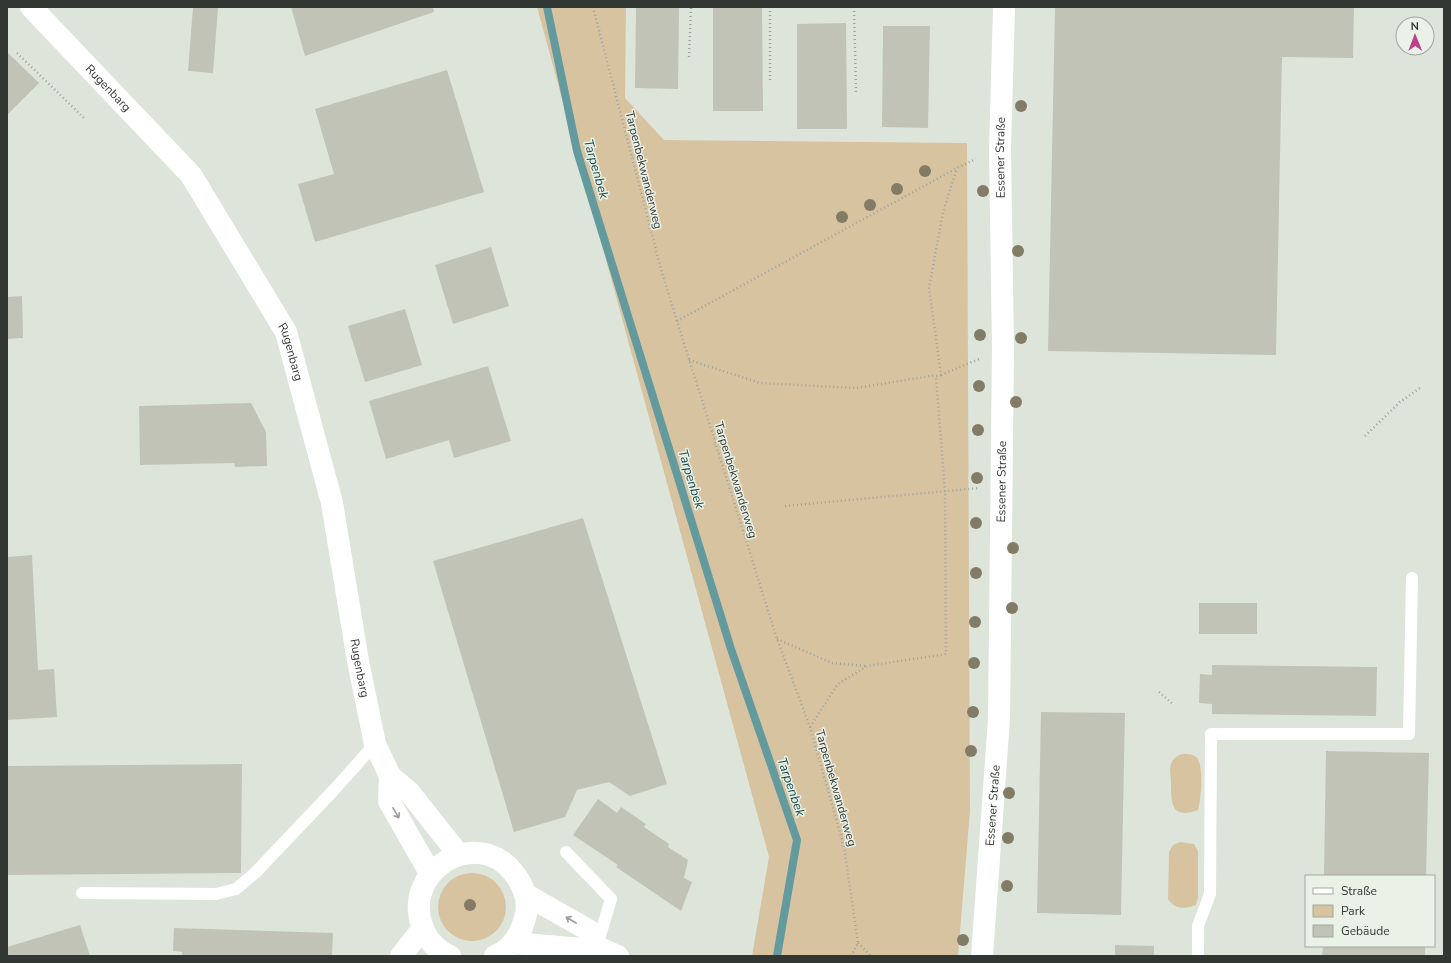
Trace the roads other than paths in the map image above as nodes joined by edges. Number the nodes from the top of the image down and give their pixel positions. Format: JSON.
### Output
{"nodes":[{"id":1,"x":31,"y":7,"type":"edge"},
{"id":2,"x":1004,"y":7,"type":"edge"},
{"id":3,"x":1412,"y":578,"type":"dead end"},
{"id":4,"x":375,"y":744,"type":"junction"},
{"id":5,"x":390,"y":776,"type":"junction"},
{"id":6,"x":566,"y":852,"type":"dead end"},
{"id":7,"x":459,"y":855,"type":"junction"},
{"id":8,"x":430,"y":873,"type":"junction"},
{"id":9,"x":82,"y":893,"type":"dead end"},
{"id":10,"x":525,"y":894,"type":"junction"},
{"id":11,"x":423,"y":928,"type":"junction"},
{"id":12,"x":513,"y":943,"type":"junction"},
{"id":13,"x":597,"y":947,"type":"junction"},
{"id":14,"x":401,"y":956,"type":"edge"},
{"id":15,"x":450,"y":956,"type":"edge"},
{"id":16,"x":495,"y":956,"type":"edge"},
{"id":17,"x":618,"y":956,"type":"edge"},
{"id":18,"x":982,"y":956,"type":"edge"},
{"id":19,"x":1198,"y":956,"type":"edge"}],
"edges":[{"from":1,"to":4,"type":"street","name":"Rugenbarg"},
{"from":2,"to":18,"type":"street","name":"Essener Straße"},
{"from":3,"to":19,"type":"lane"},
{"from":4,"to":5,"type":"street","name":"Rugenbarg"},
{"from":4,"to":9,"type":"lane"},
{"from":5,"to":7,"type":"street","name":"Rugenbarg"},
{"from":5,"to":8,"type":"street","name":"Rugenbarg","one_way":true},
{"from":6,"to":13,"type":"lane"},
{"from":7,"to":8,"type":"street"},
{"from":7,"to":10,"type":"street"},
{"from":8,"to":11,"type":"street"},
{"from":10,"to":12,"type":"street"},
{"from":13,"to":10,"type":"street","one_way":true},
{"from":11,"to":14,"type":"street"},
{"from":11,"to":15,"type":"street"},
{"from":12,"to":13,"type":"street"},
{"from":12,"to":16,"type":"street"},
{"from":13,"to":17,"type":"street"}]}
